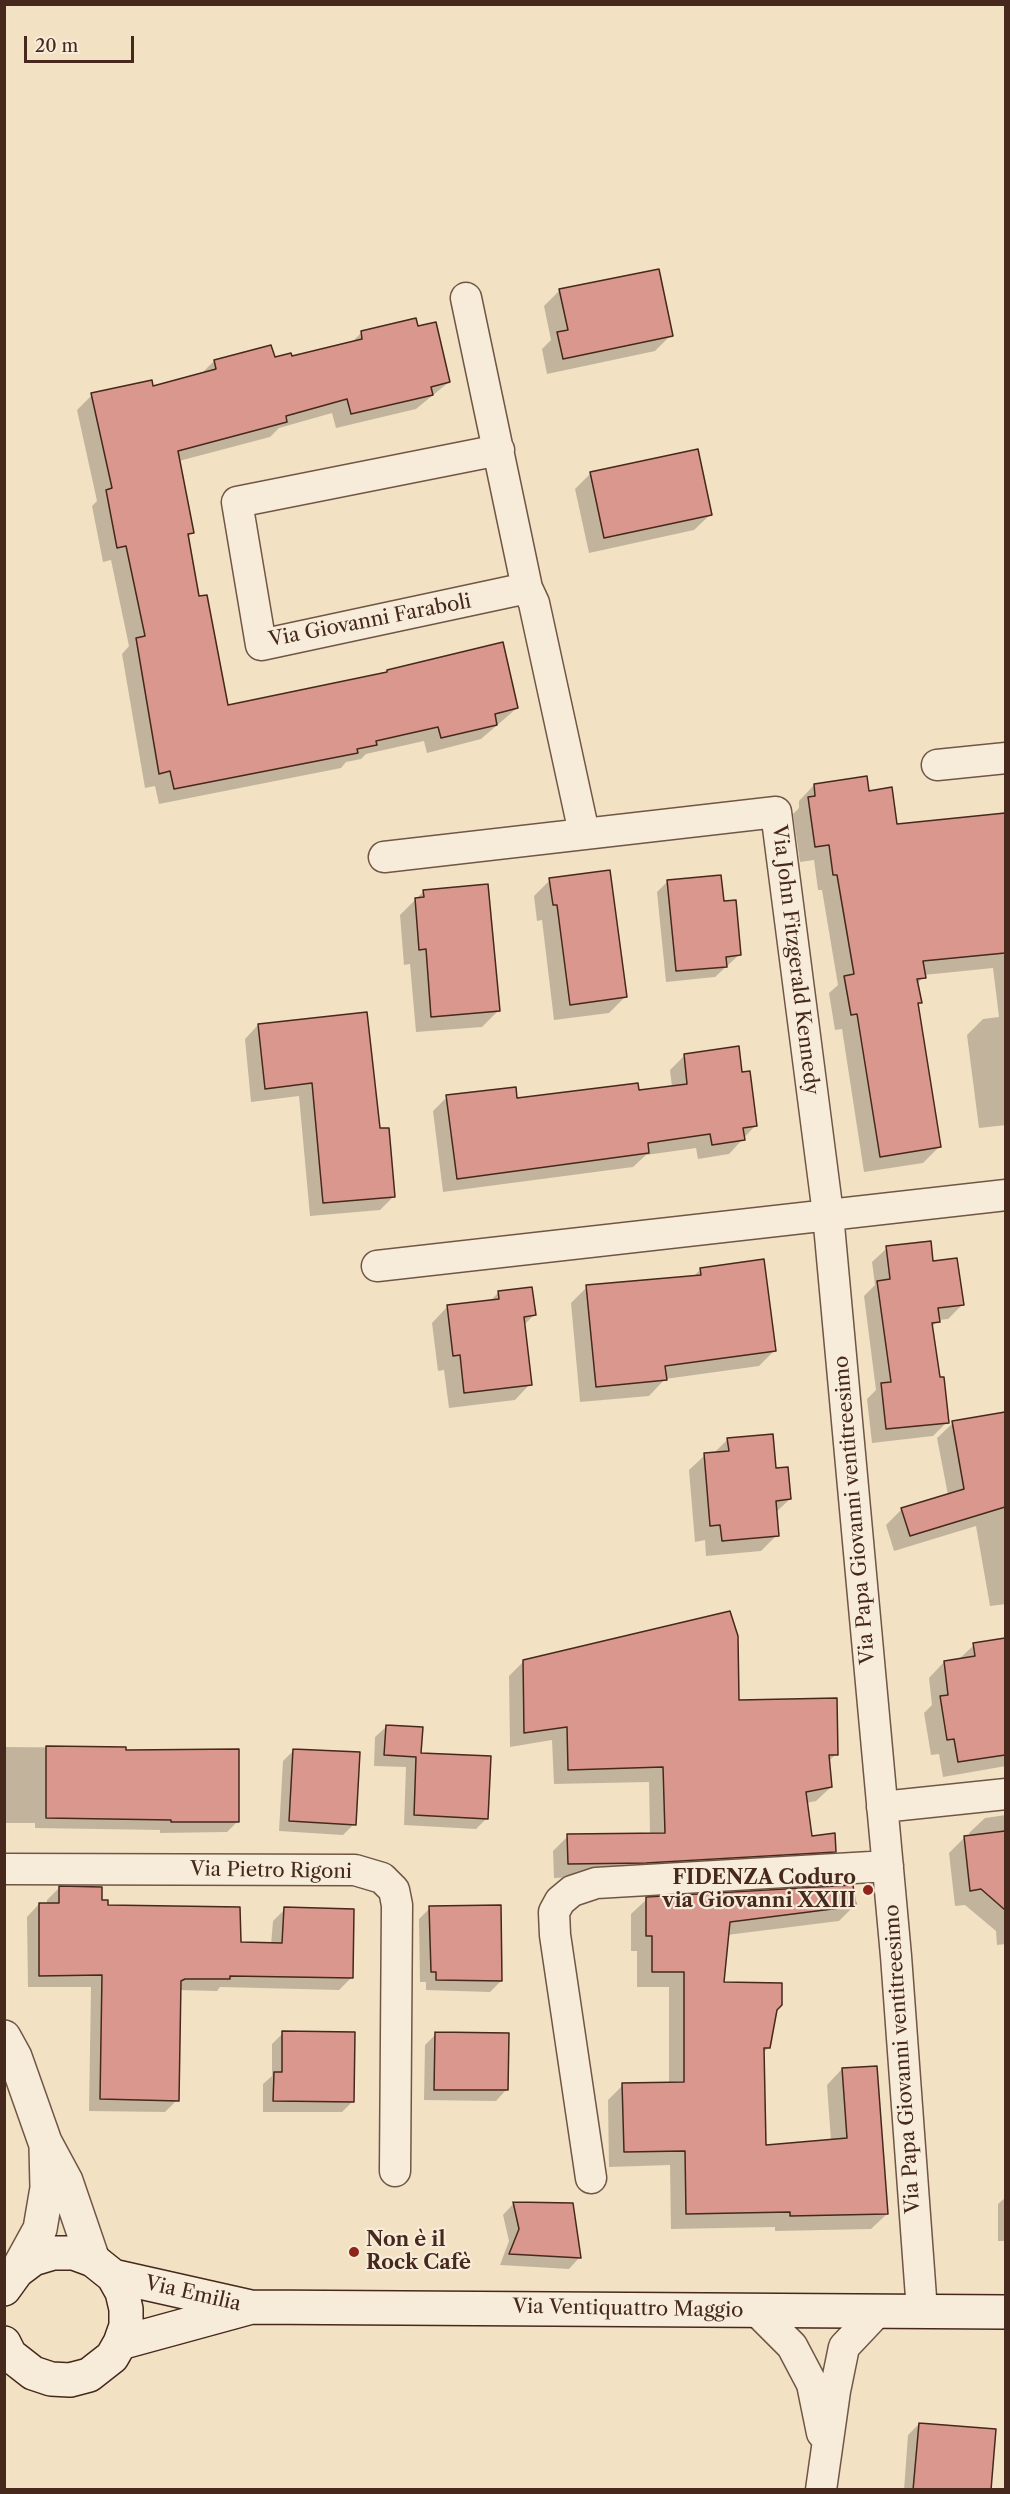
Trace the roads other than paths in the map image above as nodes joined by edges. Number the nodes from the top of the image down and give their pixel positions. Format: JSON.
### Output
{"nodes":[{"id":1,"x":466,"y":298,"type":"dead end"},
{"id":2,"x":499,"y":450,"type":"junction"},
{"id":3,"x":527,"y":588,"type":"junction"},
{"id":4,"x":1005,"y":758,"type":"edge"},
{"id":5,"x":937,"y":765,"type":"dead end"},
{"id":6,"x":584,"y":833,"type":"junction"},
{"id":7,"x":384,"y":857,"type":"dead end"},
{"id":8,"x":1005,"y":1195,"type":"edge"},
{"id":9,"x":828,"y":1214,"type":"junction"},
{"id":10,"x":377,"y":1266,"type":"dead end"},
{"id":11,"x":1005,"y":1794,"type":"edge"},
{"id":12,"x":882,"y":1807,"type":"junction"},
{"id":13,"x":888,"y":1866,"type":"junction"},
{"id":14,"x":4,"y":1869,"type":"edge"},
{"id":15,"x":4,"y":2037,"type":"edge"},
{"id":16,"x":45,"y":2142,"type":"junction"},
{"id":17,"x":395,"y":2171,"type":"dead end"},
{"id":18,"x":591,"y":2178,"type":"dead end"},
{"id":19,"x":103,"y":2268,"type":"junction"},
{"id":20,"x":9,"y":2280,"type":"edge"},
{"id":21,"x":251,"y":2307,"type":"junction"},
{"id":22,"x":756,"y":2310,"type":"junction"},
{"id":23,"x":878,"y":2311,"type":"junction"},
{"id":24,"x":922,"y":2311,"type":"junction"},
{"id":25,"x":1005,"y":2312,"type":"edge"},
{"id":26,"x":120,"y":2343,"type":"junction"},
{"id":27,"x":6,"y":2349,"type":"edge"},
{"id":28,"x":826,"y":2450,"type":"junction"},
{"id":29,"x":821,"y":2490,"type":"edge"}],
"edges":[{"from":1,"to":2,"type":"street"},
{"from":2,"to":3,"type":"street"},
{"from":2,"to":3,"type":"street","name":"Via Giovanni Faraboli"},
{"from":3,"to":6,"type":"street"},
{"from":4,"to":5,"type":"street"},
{"from":6,"to":7,"type":"street","name":"Via John Fitzgerald Kennedy"},
{"from":6,"to":9,"type":"street","name":"Via John Fitzgerald Kennedy"},
{"from":8,"to":9,"type":"street"},
{"from":9,"to":10,"type":"street"},
{"from":9,"to":12,"type":"street","name":"Via Papa Giovanni ventitreesimo"},
{"from":11,"to":12,"type":"street"},
{"from":12,"to":13,"type":"street","name":"Via Papa Giovanni ventitreesimo"},
{"from":13,"to":18,"type":"street"},
{"from":13,"to":24,"type":"street","name":"Via Papa Giovanni ventitreesimo"},
{"from":14,"to":17,"type":"street","name":"Via Pietro Rigoni"},
{"from":15,"to":16,"type":"main road"},
{"from":16,"to":19,"type":"main road"},
{"from":16,"to":20,"type":"main road"},
{"from":19,"to":20,"type":"main road","name":"Via Emilia"},
{"from":19,"to":21,"type":"main road","name":"Via Emilia"},
{"from":19,"to":26,"type":"main road"},
{"from":21,"to":22,"type":"main road","name":"Via Ventiquattro Maggio"},
{"from":21,"to":26,"type":"main road","name":"Via Emilia"},
{"from":22,"to":23,"type":"main road","name":"Via Ventiquattro Maggio"},
{"from":22,"to":28,"type":"street"},
{"from":23,"to":24,"type":"main road","name":"Via Ventiquattro Maggio"},
{"from":23,"to":28,"type":"street"},
{"from":24,"to":25,"type":"main road","name":"Via Ventiquattro Maggio"},
{"from":26,"to":27,"type":"main road"},
{"from":28,"to":29,"type":"street"}]}
